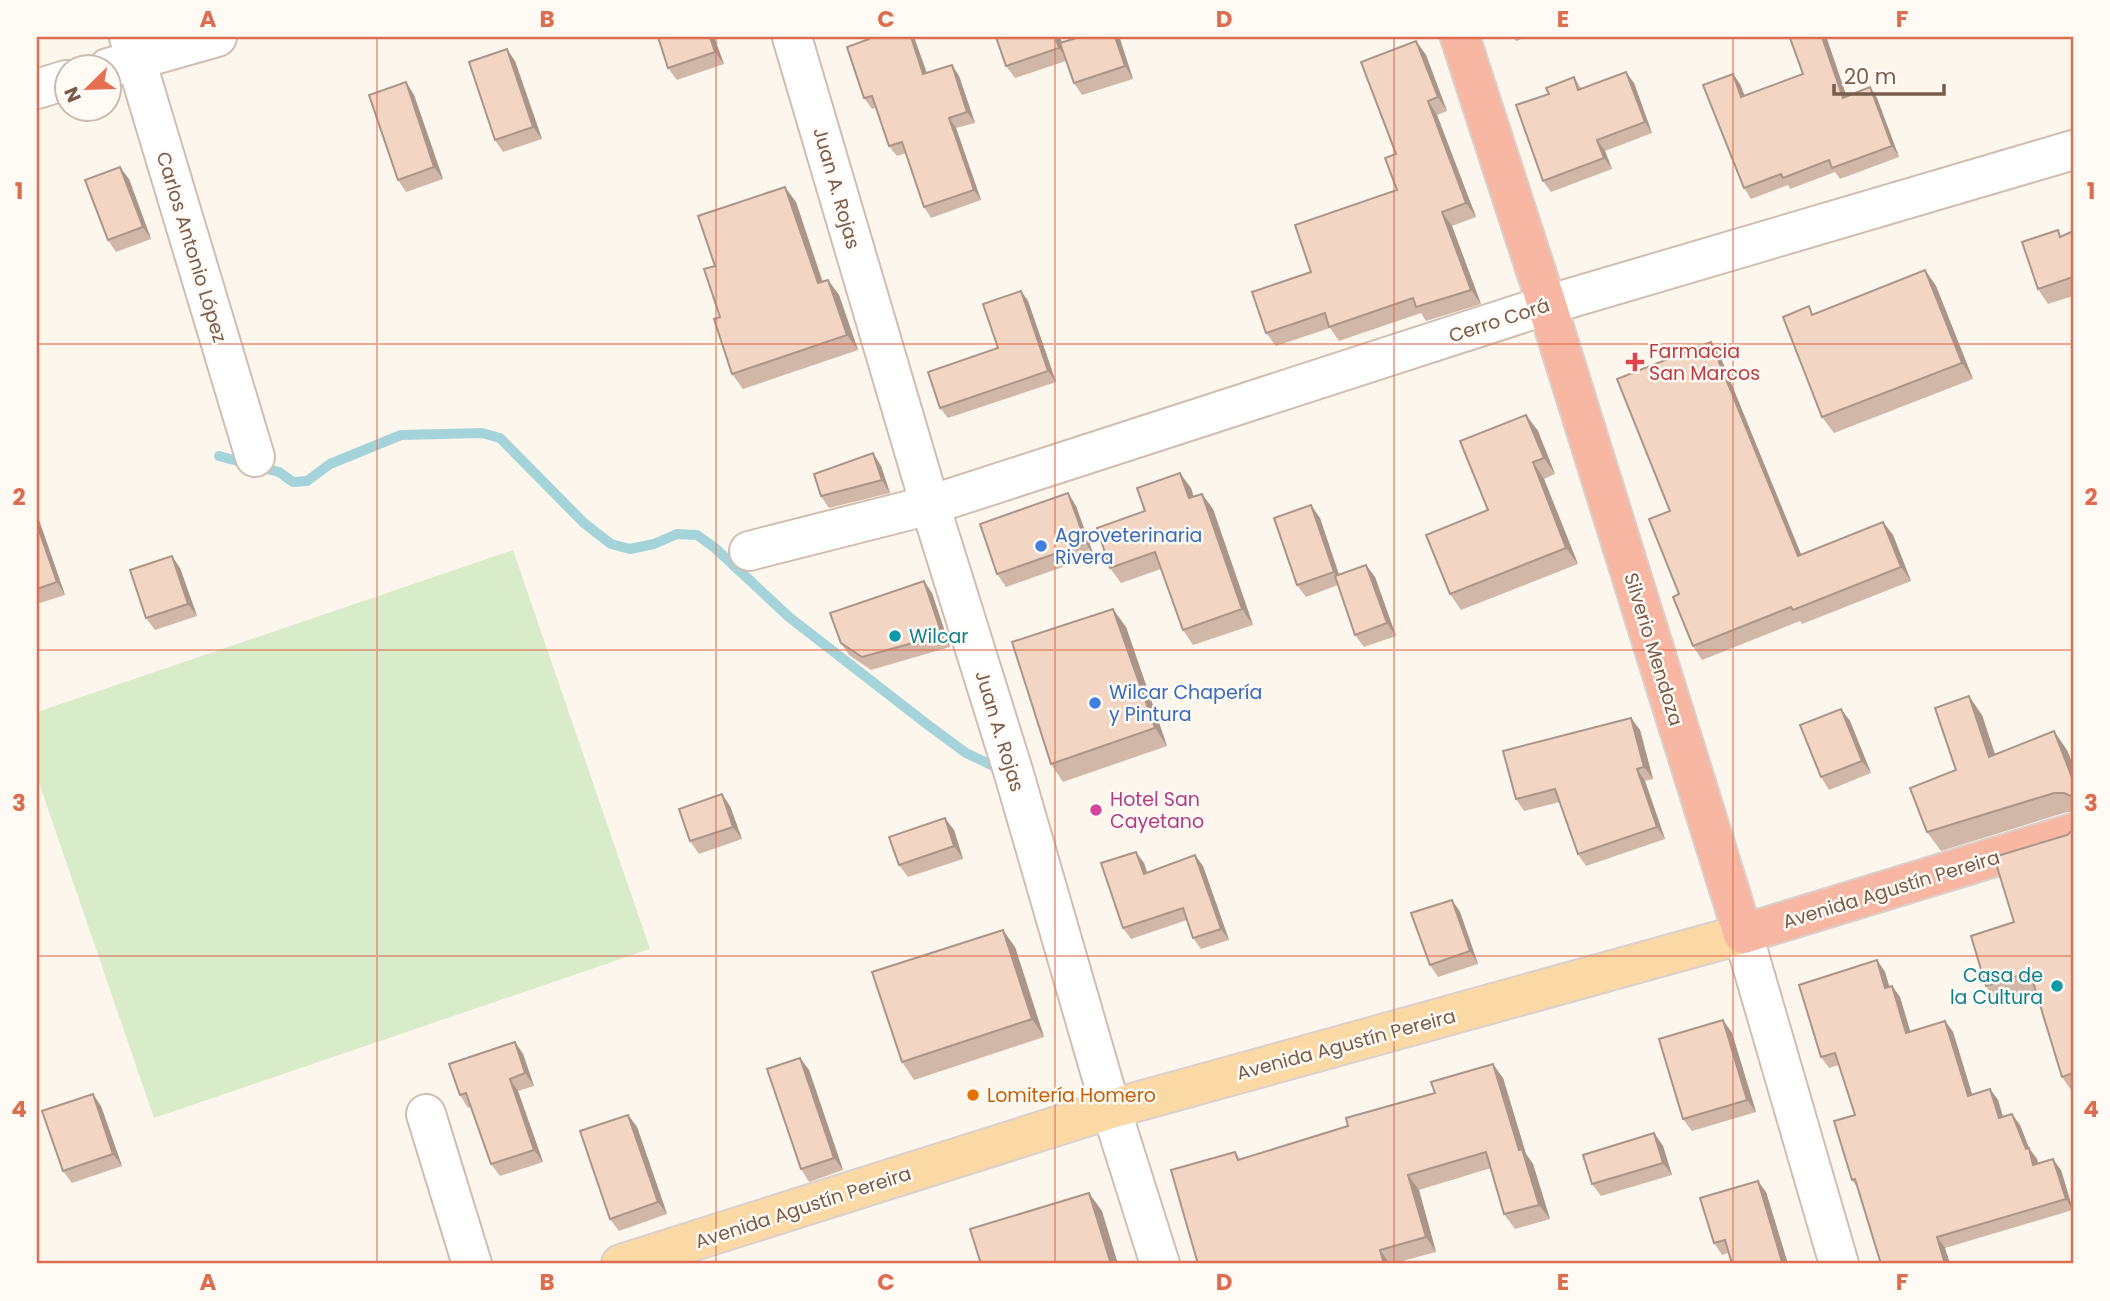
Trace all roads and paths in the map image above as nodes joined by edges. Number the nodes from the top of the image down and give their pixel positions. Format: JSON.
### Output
{"nodes":[{"id":1,"x":217,"y":37,"type":"edge"},
{"id":2,"x":792,"y":37,"type":"edge"},
{"id":3,"x":1460,"y":37,"type":"edge"},
{"id":4,"x":124,"y":55,"type":"edge"},
{"id":5,"x":2073,"y":150,"type":"edge"},
{"id":6,"x":1547,"y":305,"type":"junction"},
{"id":7,"x":255,"y":457,"type":"dead end"},
{"id":8,"x":930,"y":505,"type":"junction"},
{"id":9,"x":749,"y":551,"type":"dead end"},
{"id":10,"x":2073,"y":833,"type":"edge"},
{"id":11,"x":1743,"y":934,"type":"junction"},
{"id":12,"x":1111,"y":1109,"type":"junction"},
{"id":13,"x":426,"y":1114,"type":"dead end"},
{"id":14,"x":472,"y":1264,"type":"edge"},
{"id":15,"x":621,"y":1264,"type":"edge"},
{"id":16,"x":1160,"y":1264,"type":"edge"},
{"id":17,"x":1839,"y":1264,"type":"edge"}],
"edges":[{"from":1,"to":4,"type":"street"},
{"from":2,"to":8,"type":"street","name":"Juan A. Rojas"},
{"from":3,"to":6,"type":"highway","name":"Silverio Mendoza"},
{"from":4,"to":7,"type":"street","name":"Carlos Antonio López"},
{"from":5,"to":6,"type":"street","name":"Cerro Corá"},
{"from":6,"to":8,"type":"street","name":"Cerro Corá"},
{"from":6,"to":11,"type":"highway","name":"Silverio Mendoza"},
{"from":8,"to":9,"type":"street","name":"Cerro Corá"},
{"from":8,"to":12,"type":"street","name":"Juan A. Rojas"},
{"from":10,"to":11,"type":"highway","name":"Avenida Agustín Pereira"},
{"from":11,"to":12,"type":"main road","name":"Avenida Agustín Pereira"},
{"from":11,"to":17,"type":"street","name":"Silverio Mendoza"},
{"from":12,"to":15,"type":"main road","name":"Avenida Agustín Pereira"},
{"from":12,"to":16,"type":"street","name":"Juan A. Rojas"},
{"from":13,"to":14,"type":"street"}]}
